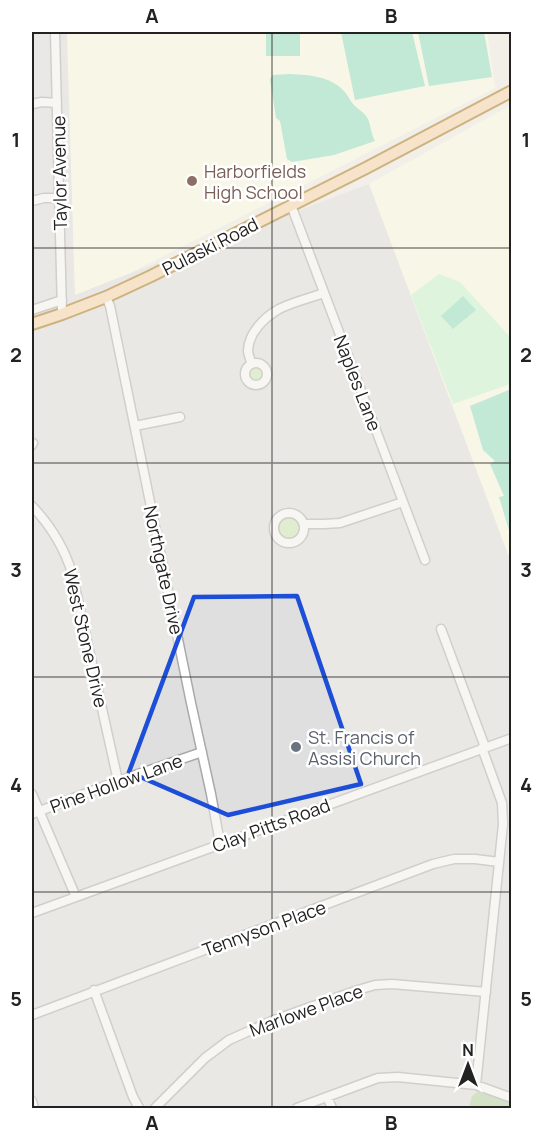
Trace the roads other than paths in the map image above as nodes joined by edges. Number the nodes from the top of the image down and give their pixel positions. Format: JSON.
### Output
{"nodes":[{"id":1,"x":55,"y":32,"type":"edge"},
{"id":2,"x":512,"y":91,"type":"edge"},
{"id":3,"x":57,"y":103,"type":"junction"},
{"id":4,"x":32,"y":104,"type":"edge"},
{"id":5,"x":59,"y":198,"type":"junction"},
{"id":6,"x":32,"y":201,"type":"edge"},
{"id":7,"x":291,"y":205,"type":"junction"},
{"id":8,"x":324,"y":293,"type":"junction"},
{"id":9,"x":106,"y":297,"type":"junction"},
{"id":10,"x":62,"y":300,"type":"junction"},
{"id":11,"x":32,"y":310,"type":"edge"},
{"id":12,"x":62,"y":314,"type":"junction"},
{"id":13,"x":32,"y":324,"type":"edge"},
{"id":14,"x":252,"y":364,"type":"dead end"},
{"id":15,"x":180,"y":417,"type":"dead end"},
{"id":16,"x":135,"y":426,"type":"junction"},
{"id":17,"x":403,"y":502,"type":"junction"},
{"id":18,"x":32,"y":506,"type":"edge"},
{"id":19,"x":303,"y":524,"type":"dead end"},
{"id":20,"x":425,"y":560,"type":"dead end"},
{"id":21,"x":441,"y":629,"type":"dead end"},
{"id":22,"x":512,"y":738,"type":"edge"},
{"id":23,"x":484,"y":747,"type":"junction"},
{"id":24,"x":202,"y":752,"type":"junction"},
{"id":25,"x":118,"y":781,"type":"junction"},
{"id":26,"x":32,"y":795,"type":"edge"},
{"id":27,"x":35,"y":813,"type":"edge"},
{"id":28,"x":220,"y":843,"type":"junction"},
{"id":29,"x":499,"y":862,"type":"junction"},
{"id":30,"x":76,"y":897,"type":"junction"},
{"id":31,"x":32,"y":913,"type":"edge"},
{"id":32,"x":94,"y":990,"type":"junction"},
{"id":33,"x":486,"y":992,"type":"junction"},
{"id":34,"x":32,"y":1015,"type":"edge"},
{"id":35,"x":476,"y":1085,"type":"junction"},
{"id":36,"x":327,"y":1097,"type":"junction"},
{"id":37,"x":512,"y":1098,"type":"edge"},
{"id":38,"x":32,"y":1101,"type":"edge"},
{"id":39,"x":34,"y":1108,"type":"edge"},
{"id":40,"x":139,"y":1108,"type":"edge"},
{"id":41,"x":154,"y":1108,"type":"edge"},
{"id":42,"x":297,"y":1108,"type":"edge"},
{"id":43,"x":332,"y":1108,"type":"edge"}],
"edges":[{"from":1,"to":3,"type":"street","name":"Taylor Avenue"},
{"from":2,"to":7,"type":"main road","name":"Pulaski Road"},
{"from":3,"to":4,"type":"street"},
{"from":3,"to":5,"type":"street","name":"Taylor Avenue"},
{"from":5,"to":6,"type":"street"},
{"from":5,"to":10,"type":"street","name":"Taylor Avenue"},
{"from":7,"to":8,"type":"street","name":"Naples Lane"},
{"from":7,"to":9,"type":"main road","name":"Pulaski Road"},
{"from":8,"to":14,"type":"street"},
{"from":8,"to":17,"type":"street","name":"Naples Lane"},
{"from":9,"to":12,"type":"main road","name":"Pulaski Road"},
{"from":9,"to":16,"type":"street","name":"Northgate Drive"},
{"from":10,"to":11,"type":"street"},
{"from":10,"to":12,"type":"street","name":"Taylor Avenue"},
{"from":12,"to":13,"type":"main road","name":"Pulaski Road"},
{"from":15,"to":16,"type":"street"},
{"from":16,"to":24,"type":"street","name":"Northgate Drive"},
{"from":17,"to":19,"type":"street"},
{"from":17,"to":20,"type":"street","name":"Naples Lane"},
{"from":18,"to":25,"type":"street","name":"West Stone Drive"},
{"from":21,"to":23,"type":"street"},
{"from":22,"to":23,"type":"street","name":"Clay Pitts Road"},
{"from":23,"to":28,"type":"street","name":"Clay Pitts Road"},
{"from":23,"to":29,"type":"street"},
{"from":24,"to":25,"type":"street","name":"Pine Hollow Lane"},
{"from":24,"to":28,"type":"street","name":"Northgate Drive"},
{"from":25,"to":27,"type":"street","name":"Pine Hollow Lane"},
{"from":26,"to":27,"type":"street"},
{"from":27,"to":30,"type":"street"},
{"from":28,"to":30,"type":"street","name":"Clay Pitts Road"},
{"from":29,"to":32,"type":"street","name":"Tennyson Place"},
{"from":29,"to":33,"type":"street"},
{"from":30,"to":31,"type":"street","name":"Clay Pitts Road"},
{"from":32,"to":34,"type":"street","name":"Tennyson Place"},
{"from":32,"to":40,"type":"street"},
{"from":33,"to":35,"type":"street"},
{"from":33,"to":41,"type":"street","name":"Marlowe Place"},
{"from":35,"to":36,"type":"street"},
{"from":35,"to":37,"type":"street"},
{"from":36,"to":42,"type":"street"},
{"from":36,"to":43,"type":"street"},
{"from":38,"to":39,"type":"street"}]}
